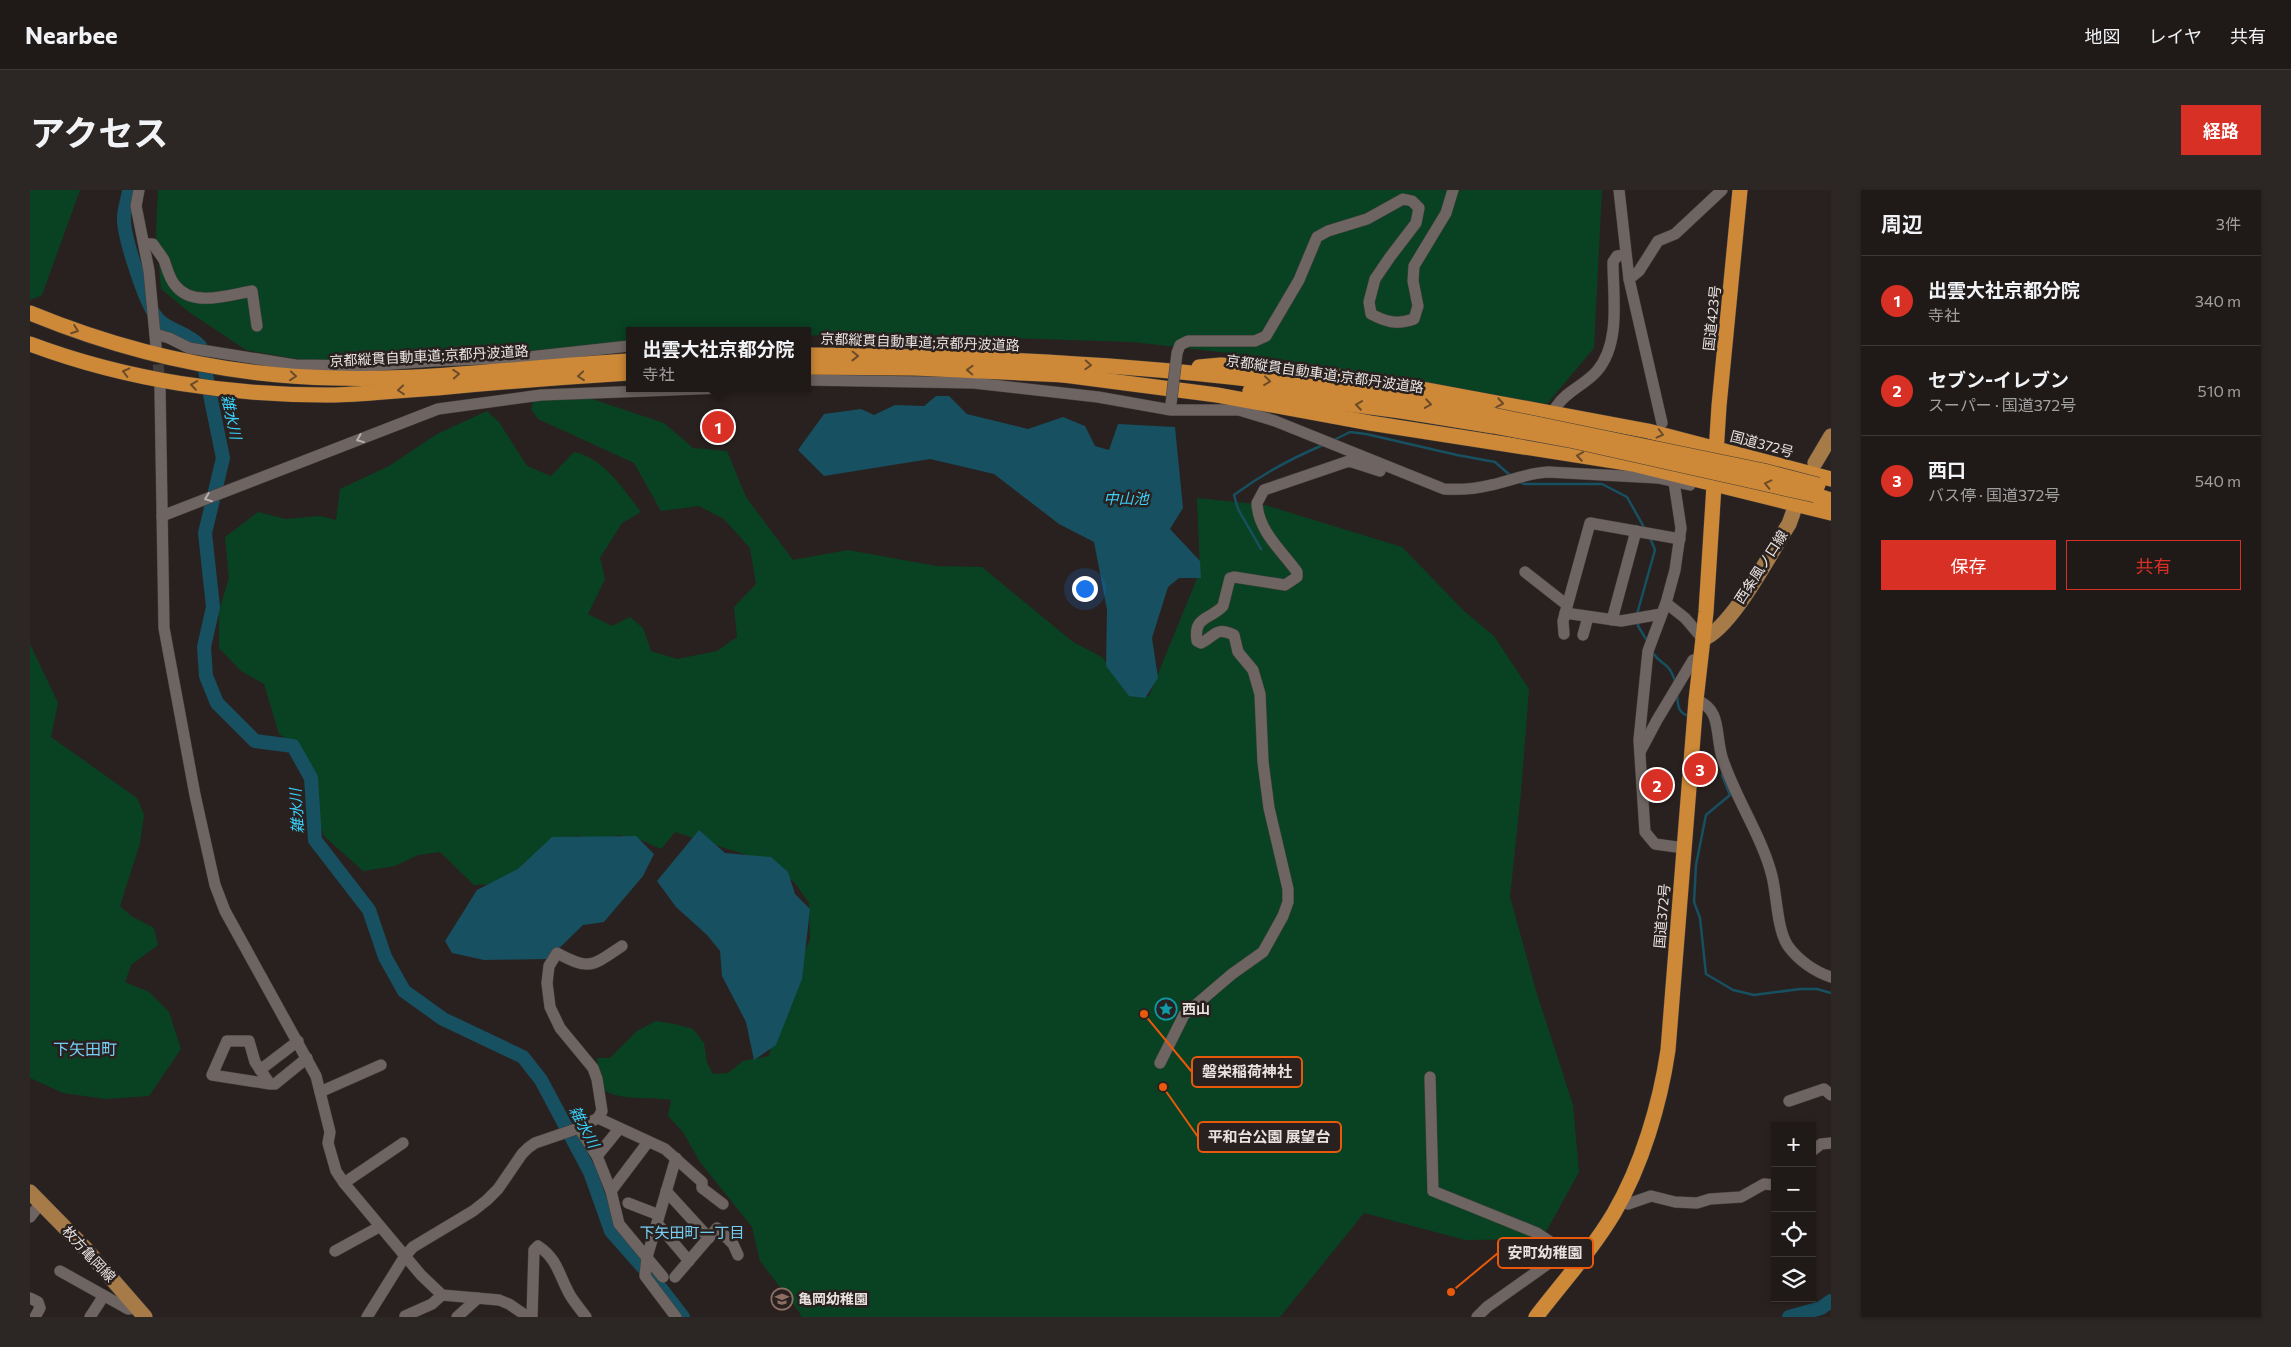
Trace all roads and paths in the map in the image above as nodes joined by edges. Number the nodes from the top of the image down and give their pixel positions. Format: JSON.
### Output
{"nodes":[{"id":1,"x":139,"y":190,"type":"edge"},
{"id":2,"x":1453,"y":190,"type":"edge"},
{"id":3,"x":1619,"y":190,"type":"edge"},
{"id":4,"x":1722,"y":190,"type":"edge"},
{"id":5,"x":1740,"y":190,"type":"edge"},
{"id":6,"x":145,"y":244,"type":"junction"},
{"id":7,"x":1625,"y":255,"type":"junction"},
{"id":8,"x":1629,"y":279,"type":"junction"},
{"id":9,"x":30,"y":313,"type":"edge"},
{"id":10,"x":257,"y":326,"type":"dead end"},
{"id":11,"x":30,"y":344,"type":"edge"},
{"id":12,"x":626,"y":346,"type":"edge"},
{"id":13,"x":811,"y":355,"type":"edge"},
{"id":14,"x":626,"y":361,"type":"edge"},
{"id":15,"x":811,"y":367,"type":"edge"},
{"id":16,"x":1157,"y":370,"type":"junction"},
{"id":17,"x":626,"y":373,"type":"edge"},
{"id":18,"x":1056,"y":374,"type":"junction"},
{"id":19,"x":811,"y":380,"type":"edge"},
{"id":20,"x":167,"y":385,"type":"junction"},
{"id":21,"x":654,"y":392,"type":"edge"},
{"id":22,"x":1171,"y":407,"type":"junction"},
{"id":23,"x":1556,"y":407,"type":"dead end"},
{"id":24,"x":1493,"y":420,"type":"junction"},
{"id":25,"x":1662,"y":423,"type":"dead end"},
{"id":26,"x":1831,"y":436,"type":"edge"},
{"id":27,"x":1717,"y":449,"type":"junction"},
{"id":28,"x":1549,"y":458,"type":"dead end"},
{"id":29,"x":1815,"y":463,"type":"dead end"},
{"id":30,"x":1400,"y":472,"type":"junction"},
{"id":31,"x":1548,"y":472,"type":"junction"},
{"id":32,"x":1674,"y":482,"type":"junction"},
{"id":33,"x":1714,"y":483,"type":"junction"},
{"id":34,"x":1821,"y":485,"type":"edge"},
{"id":35,"x":1800,"y":498,"type":"dead end"},
{"id":36,"x":1831,"y":500,"type":"edge"},
{"id":37,"x":1793,"y":513,"type":"dead end"},
{"id":38,"x":1831,"y":513,"type":"edge"},
{"id":39,"x":162,"y":516,"type":"junction"},
{"id":40,"x":1643,"y":532,"type":"junction"},
{"id":41,"x":1680,"y":539,"type":"junction"},
{"id":42,"x":1525,"y":572,"type":"dead end"},
{"id":43,"x":1666,"y":603,"type":"junction"},
{"id":44,"x":1566,"y":609,"type":"junction"},
{"id":45,"x":1661,"y":614,"type":"junction"},
{"id":46,"x":1588,"y":617,"type":"junction"},
{"id":47,"x":1612,"y":620,"type":"junction"},
{"id":48,"x":1564,"y":634,"type":"dead end"},
{"id":49,"x":1583,"y":635,"type":"dead end"},
{"id":50,"x":1703,"y":639,"type":"junction"},
{"id":51,"x":1701,"y":658,"type":"junction"},
{"id":52,"x":1696,"y":700,"type":"junction"},
{"id":53,"x":1640,"y":752,"type":"junction"},
{"id":54,"x":1684,"y":848,"type":"junction"},
{"id":55,"x":622,"y":946,"type":"dead end"},
{"id":56,"x":1831,"y":977,"type":"edge"},
{"id":57,"x":298,"y":1041,"type":"junction"},
{"id":58,"x":307,"y":1058,"type":"junction"},
{"id":59,"x":1160,"y":1063,"type":"dead end"},
{"id":60,"x":381,"y":1065,"type":"dead end"},
{"id":61,"x":260,"y":1070,"type":"junction"},
{"id":62,"x":1430,"y":1077,"type":"dead end"},
{"id":63,"x":270,"y":1084,"type":"junction"},
{"id":64,"x":320,"y":1092,"type":"junction"},
{"id":65,"x":1831,"y":1095,"type":"edge"},
{"id":66,"x":1789,"y":1101,"type":"dead end"},
{"id":67,"x":598,"y":1118,"type":"junction"},
{"id":68,"x":579,"y":1128,"type":"junction"},
{"id":69,"x":619,"y":1129,"type":"junction"},
{"id":70,"x":403,"y":1142,"type":"dead end"},
{"id":71,"x":648,"y":1142,"type":"junction"},
{"id":72,"x":1831,"y":1143,"type":"edge"},
{"id":73,"x":1816,"y":1148,"type":"edge"},
{"id":74,"x":597,"y":1156,"type":"junction"},
{"id":75,"x":676,"y":1158,"type":"junction"},
{"id":76,"x":344,"y":1183,"type":"junction"},
{"id":77,"x":1771,"y":1185,"type":"edge"},
{"id":78,"x":611,"y":1191,"type":"junction"},
{"id":79,"x":666,"y":1191,"type":"junction"},
{"id":80,"x":30,"y":1192,"type":"edge"},
{"id":81,"x":1620,"y":1202,"type":"junction"},
{"id":82,"x":41,"y":1203,"type":"junction"},
{"id":83,"x":628,"y":1203,"type":"dead end"},
{"id":84,"x":722,"y":1204,"type":"dead end"},
{"id":85,"x":30,"y":1218,"type":"edge"},
{"id":86,"x":658,"y":1219,"type":"junction"},
{"id":87,"x":379,"y":1227,"type":"junction"},
{"id":88,"x":709,"y":1238,"type":"junction"},
{"id":89,"x":336,"y":1251,"type":"dead end"},
{"id":90,"x":1566,"y":1251,"type":"junction"},
{"id":91,"x":738,"y":1255,"type":"dead end"},
{"id":92,"x":404,"y":1256,"type":"junction"},
{"id":93,"x":647,"y":1258,"type":"junction"},
{"id":94,"x":689,"y":1261,"type":"junction"},
{"id":95,"x":1579,"y":1261,"type":"junction"},
{"id":96,"x":60,"y":1271,"type":"dead end"},
{"id":97,"x":442,"y":1295,"type":"junction"},
{"id":98,"x":103,"y":1297,"type":"junction"},
{"id":99,"x":30,"y":1298,"type":"edge"},
{"id":100,"x":478,"y":1298,"type":"junction"},
{"id":101,"x":141,"y":1312,"type":"edge"},
{"id":102,"x":405,"y":1316,"type":"edge"},
{"id":103,"x":35,"y":1317,"type":"edge"},
{"id":104,"x":90,"y":1317,"type":"edge"},
{"id":105,"x":367,"y":1317,"type":"edge"},
{"id":106,"x":457,"y":1317,"type":"edge"},
{"id":107,"x":530,"y":1317,"type":"edge"},
{"id":108,"x":586,"y":1317,"type":"edge"},
{"id":109,"x":676,"y":1317,"type":"edge"},
{"id":110,"x":1477,"y":1317,"type":"edge"},
{"id":111,"x":1536,"y":1317,"type":"edge"}],
"edges":[{"from":1,"to":6,"type":"street"},
{"from":2,"to":22,"type":"street","bridge":true},
{"from":3,"to":7,"type":"street"},
{"from":4,"to":8,"type":"street"},
{"from":5,"to":27,"type":"highway","name":"国道423号"},
{"from":6,"to":10,"type":"street"},
{"from":6,"to":12,"type":"street"},
{"from":7,"to":8,"type":"street"},
{"from":7,"to":23,"type":"street"},
{"from":8,"to":25,"type":"street"},
{"from":9,"to":14,"type":"highway","name":"京都縦貫自動車道;京都丹波道路","one_way":true},
{"from":20,"to":11,"type":"highway","one_way":true},
{"from":13,"to":16,"type":"highway","name":"京都縦貫自動車道;京都丹波道路","one_way":true},
{"from":18,"to":15,"type":"highway","name":"京都縦貫自動車道;京都丹波道路","one_way":true},
{"from":16,"to":24,"type":"highway","name":"京都縦貫自動車道;京都丹波道路","one_way":true},
{"from":16,"to":27,"type":"highway","one_way":true},
{"from":17,"to":20,"type":"highway","one_way":true},
{"from":24,"to":18,"type":"highway","name":"京都縦貫自動車道;京都丹波道路","one_way":true},
{"from":33,"to":18,"type":"highway","one_way":true},
{"from":19,"to":22,"type":"street"},
{"from":20,"to":39,"type":"street"},
{"from":21,"to":39,"type":"street","one_way":true},
{"from":22,"to":30,"type":"street"},
{"from":24,"to":34,"type":"highway","name":"京都縦貫自動車道;京都丹波道路","bridge":true},
{"from":26,"to":29,"type":"main road"},
{"from":27,"to":33,"type":"highway","name":"国道372号"},
{"from":27,"to":34,"type":"highway","name":"国道372号"},
{"from":28,"to":31,"type":"street"},
{"from":30,"to":31,"type":"street"},
{"from":30,"to":59,"type":"street"},
{"from":31,"to":32,"type":"street"},
{"from":32,"to":33,"type":"street"},
{"from":32,"to":41,"type":"street"},
{"from":33,"to":38,"type":"highway"},
{"from":33,"to":50,"type":"highway","name":"国道372号"},
{"from":34,"to":35,"type":"main road"},
{"from":34,"to":36,"type":"highway","name":"京都縦貫自動車道;京都丹波道路"},
{"from":37,"to":50,"type":"main road","name":"西条風ノ口線"},
{"from":39,"to":57,"type":"street"},
{"from":40,"to":41,"type":"street"},
{"from":40,"to":44,"type":"street"},
{"from":40,"to":47,"type":"street"},
{"from":41,"to":43,"type":"street"},
{"from":42,"to":44,"type":"street"},
{"from":43,"to":45,"type":"street"},
{"from":43,"to":50,"type":"street"},
{"from":44,"to":46,"type":"street"},
{"from":44,"to":48,"type":"street"},
{"from":45,"to":47,"type":"street"},
{"from":45,"to":53,"type":"street"},
{"from":46,"to":47,"type":"street"},
{"from":46,"to":49,"type":"street"},
{"from":50,"to":51,"type":"highway","name":"国道372号"},
{"from":51,"to":52,"type":"highway","name":"国道372号"},
{"from":51,"to":53,"type":"street"},
{"from":52,"to":54,"type":"highway","name":"国道372号"},
{"from":52,"to":56,"type":"street"},
{"from":53,"to":54,"type":"street"},
{"from":54,"to":81,"type":"highway","name":"国道372号"},
{"from":55,"to":67,"type":"street"},
{"from":57,"to":58,"type":"street"},
{"from":57,"to":61,"type":"street"},
{"from":58,"to":63,"type":"street"},
{"from":58,"to":64,"type":"street"},
{"from":60,"to":64,"type":"street"},
{"from":61,"to":63,"type":"street"},
{"from":61,"to":63,"type":"street"},
{"from":62,"to":90,"type":"street"},
{"from":64,"to":76,"type":"street"},
{"from":65,"to":66,"type":"street"},
{"from":67,"to":68,"type":"street"},
{"from":67,"to":69,"type":"street"},
{"from":68,"to":74,"type":"street"},
{"from":68,"to":92,"type":"street"},
{"from":69,"to":71,"type":"street"},
{"from":69,"to":74,"type":"street"},
{"from":70,"to":76,"type":"street"},
{"from":71,"to":75,"type":"street"},
{"from":71,"to":78,"type":"street"},
{"from":72,"to":73,"type":"street"},
{"from":74,"to":78,"type":"street"},
{"from":75,"to":79,"type":"street"},
{"from":75,"to":84,"type":"street"},
{"from":76,"to":87,"type":"street"},
{"from":77,"to":81,"type":"street"},
{"from":78,"to":93,"type":"street"},
{"from":79,"to":86,"type":"street"},
{"from":79,"to":88,"type":"street"},
{"from":80,"to":82,"type":"main road","name":"枚方亀岡線"},
{"from":81,"to":95,"type":"highway","name":"国道372号"},
{"from":82,"to":85,"type":"street"},
{"from":82,"to":101,"type":"main road","name":"枚方亀岡線"},
{"from":83,"to":86,"type":"street"},
{"from":86,"to":93,"type":"street"},
{"from":86,"to":94,"type":"street"},
{"from":87,"to":89,"type":"street"},
{"from":87,"to":92,"type":"street"},
{"from":88,"to":91,"type":"street"},
{"from":88,"to":94,"type":"street"},
{"from":90,"to":95,"type":"street"},
{"from":90,"to":110,"type":"street"},
{"from":92,"to":97,"type":"street"},
{"from":92,"to":105,"type":"street"},
{"from":93,"to":94,"type":"street"},
{"from":93,"to":109,"type":"street"},
{"from":95,"to":111,"type":"highway","name":"国道372号"},
{"from":96,"to":98,"type":"street"},
{"from":97,"to":100,"type":"street"},
{"from":97,"to":102,"type":"street"},
{"from":98,"to":101,"type":"street"},
{"from":98,"to":104,"type":"street"},
{"from":99,"to":103,"type":"street"},
{"from":100,"to":106,"type":"street"},
{"from":100,"to":107,"type":"street"},
{"from":107,"to":108,"type":"street"}]}
